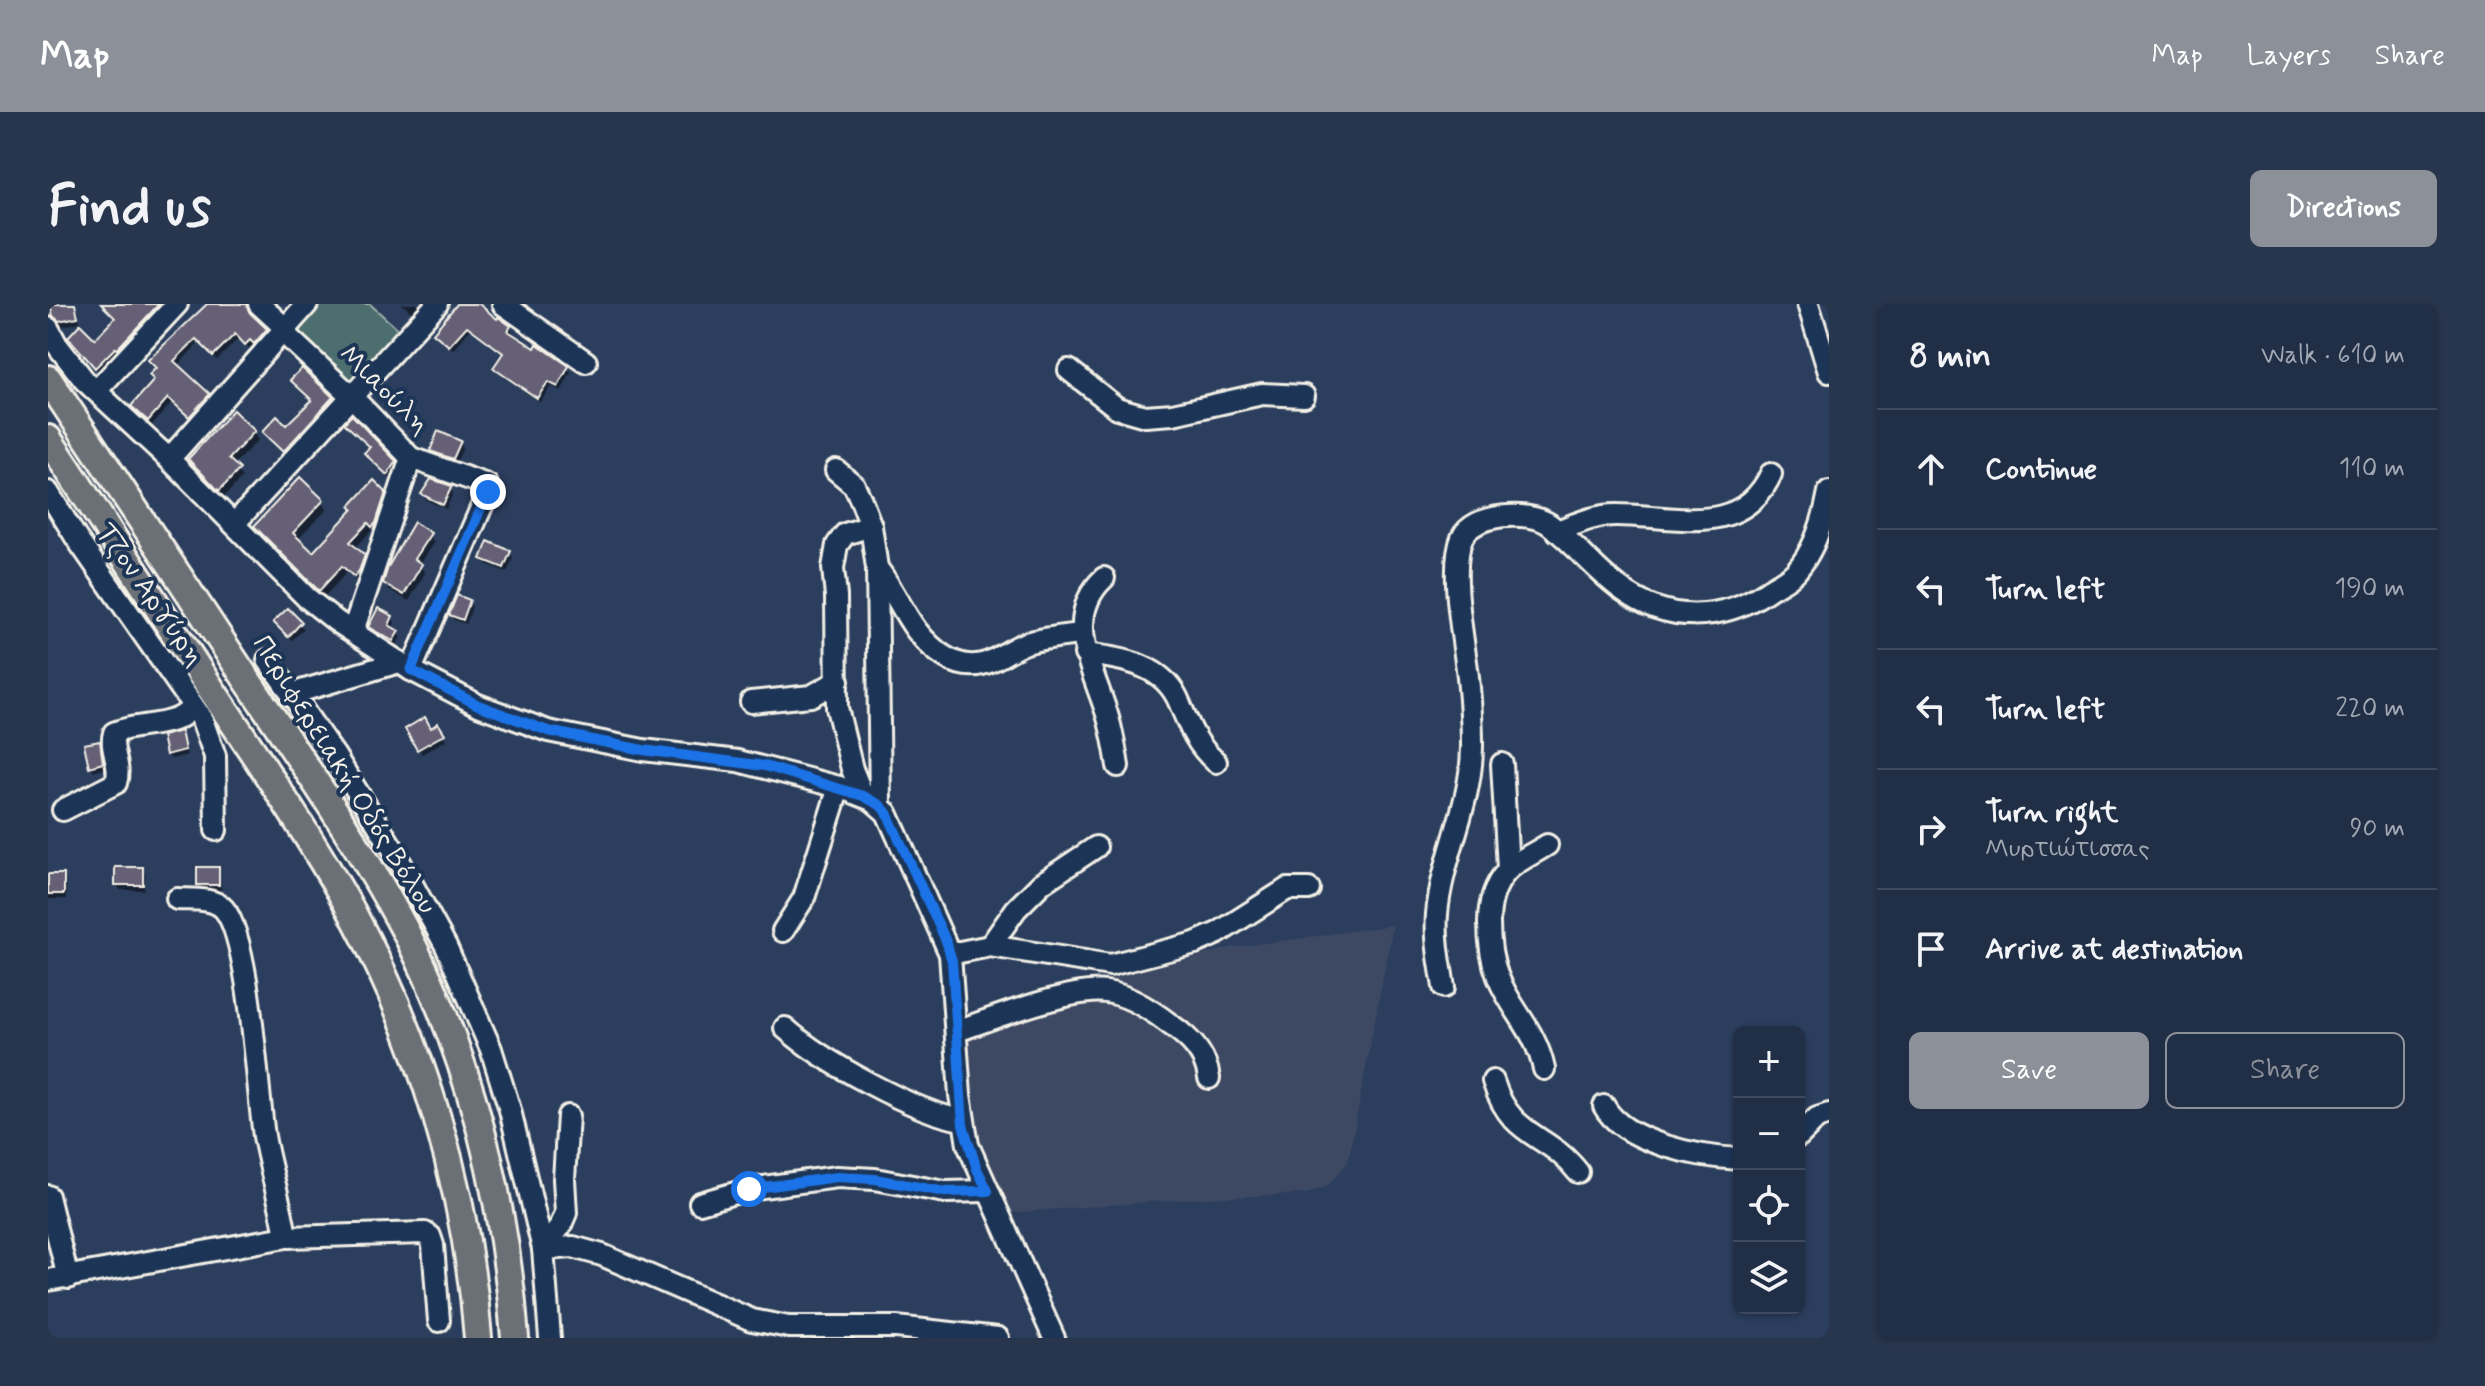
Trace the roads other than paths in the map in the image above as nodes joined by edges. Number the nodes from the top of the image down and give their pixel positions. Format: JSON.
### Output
{"nodes":[{"id":1,"x":177,"y":304,"type":"edge"},
{"id":2,"x":259,"y":304,"type":"edge"},
{"id":3,"x":307,"y":304,"type":"edge"},
{"id":4,"x":437,"y":304,"type":"edge"},
{"id":5,"x":503,"y":304,"type":"edge"},
{"id":6,"x":1808,"y":304,"type":"edge"},
{"id":7,"x":48,"y":328,"type":"edge"},
{"id":8,"x":285,"y":328,"type":"junction"},
{"id":9,"x":586,"y":362,"type":"dead end"},
{"id":10,"x":1069,"y":370,"type":"dead end"},
{"id":11,"x":1829,"y":372,"type":"edge"},
{"id":12,"x":48,"y":379,"type":"edge"},
{"id":13,"x":96,"y":391,"type":"junction"},
{"id":14,"x":1304,"y":396,"type":"dead end"},
{"id":15,"x":353,"y":398,"type":"junction"},
{"id":16,"x":48,"y":439,"type":"edge"},
{"id":17,"x":411,"y":458,"type":"junction"},
{"id":18,"x":169,"y":459,"type":"junction"},
{"id":19,"x":836,"y":470,"type":"dead end"},
{"id":20,"x":1771,"y":474,"type":"dead end"},
{"id":21,"x":48,"y":492,"type":"edge"},
{"id":22,"x":1829,"y":492,"type":"edge"},
{"id":23,"x":234,"y":524,"type":"junction"},
{"id":24,"x":871,"y":526,"type":"junction"},
{"id":25,"x":1557,"y":531,"type":"junction"},
{"id":26,"x":877,"y":568,"type":"junction"},
{"id":27,"x":1104,"y":578,"type":"dead end"},
{"id":28,"x":353,"y":631,"type":"junction"},
{"id":29,"x":1081,"y":634,"type":"junction"},
{"id":30,"x":1085,"y":654,"type":"junction"},
{"id":31,"x":268,"y":660,"type":"dead end"},
{"id":32,"x":405,"y":666,"type":"junction"},
{"id":33,"x":838,"y":681,"type":"junction"},
{"id":34,"x":291,"y":694,"type":"junction"},
{"id":35,"x":751,"y":702,"type":"dead end"},
{"id":36,"x":192,"y":704,"type":"junction"},
{"id":37,"x":1216,"y":762,"type":"dead end"},
{"id":38,"x":1502,"y":764,"type":"dead end"},
{"id":39,"x":1118,"y":766,"type":"dead end"},
{"id":40,"x":839,"y":787,"type":"junction"},
{"id":41,"x":872,"y":801,"type":"junction"},
{"id":42,"x":63,"y":810,"type":"dead end"},
{"id":43,"x":216,"y":830,"type":"dead end"},
{"id":44,"x":1547,"y":845,"type":"dead end"},
{"id":45,"x":1096,"y":847,"type":"dead end"},
{"id":46,"x":1508,"y":869,"type":"junction"},
{"id":47,"x":1309,"y":889,"type":"dead end"},
{"id":48,"x":177,"y":899,"type":"dead end"},
{"id":49,"x":783,"y":931,"type":"dead end"},
{"id":50,"x":990,"y":946,"type":"junction"},
{"id":51,"x":950,"y":954,"type":"junction"},
{"id":52,"x":1110,"y":965,"type":"junction"},
{"id":53,"x":1444,"y":987,"type":"dead end"},
{"id":54,"x":1064,"y":998,"type":"junction"},
{"id":55,"x":785,"y":1028,"type":"dead end"},
{"id":56,"x":957,"y":1031,"type":"junction"},
{"id":57,"x":1544,"y":1069,"type":"dead end"},
{"id":58,"x":1209,"y":1078,"type":"dead end"},
{"id":59,"x":1493,"y":1081,"type":"dead end"},
{"id":60,"x":1604,"y":1106,"type":"dead end"},
{"id":61,"x":1829,"y":1114,"type":"edge"},
{"id":62,"x":568,"y":1116,"type":"dead end"},
{"id":63,"x":962,"y":1120,"type":"junction"},
{"id":64,"x":1805,"y":1130,"type":"edge"},
{"id":65,"x":1733,"y":1159,"type":"edge"},
{"id":66,"x":1578,"y":1172,"type":"dead end"},
{"id":67,"x":988,"y":1191,"type":"junction"},
{"id":68,"x":48,"y":1196,"type":"edge"},
{"id":69,"x":700,"y":1203,"type":"dead end"},
{"id":70,"x":286,"y":1237,"type":"junction"},
{"id":71,"x":543,"y":1249,"type":"junction"},
{"id":72,"x":58,"y":1279,"type":"edge"},
{"id":73,"x":439,"y":1321,"type":"dead end"},
{"id":74,"x":780,"y":1332,"type":"edge"},
{"id":75,"x":478,"y":1338,"type":"edge"},
{"id":76,"x":515,"y":1338,"type":"edge"},
{"id":77,"x":550,"y":1338,"type":"edge"},
{"id":78,"x":998,"y":1338,"type":"edge"},
{"id":79,"x":1054,"y":1338,"type":"edge"}],
"edges":[{"from":1,"to":13,"type":"street"},
{"from":2,"to":8,"type":"street","name":"Μιαούλη"},
{"from":3,"to":8,"type":"street"},
{"from":4,"to":15,"type":"street"},
{"from":5,"to":9,"type":"street"},
{"from":6,"to":11,"type":"street"},
{"from":7,"to":13,"type":"street"},
{"from":8,"to":15,"type":"street","name":"Μιαούλη"},
{"from":8,"to":18,"type":"street"},
{"from":10,"to":14,"type":"street"},
{"from":12,"to":76,"type":"main road","name":"Περιφερειακή Οδός Βόλου"},
{"from":13,"to":18,"type":"street"},
{"from":15,"to":17,"type":"street","name":"Μιαούλη"},
{"from":15,"to":23,"type":"street"},
{"from":16,"to":75,"type":"main road"},
{"from":17,"to":28,"type":"street"},
{"from":17,"to":32,"type":"street","name":"Μιαούλη"},
{"from":18,"to":23,"type":"street"},
{"from":19,"to":24,"type":"street"},
{"from":20,"to":25,"type":"street"},
{"from":21,"to":36,"type":"street","name":"Τζον Αργύρη"},
{"from":22,"to":25,"type":"street"},
{"from":23,"to":28,"type":"street"},
{"from":24,"to":26,"type":"street"},
{"from":24,"to":33,"type":"street"},
{"from":25,"to":53,"type":"street"},
{"from":26,"to":29,"type":"street"},
{"from":26,"to":41,"type":"street"},
{"from":27,"to":29,"type":"street"},
{"from":28,"to":32,"type":"street"},
{"from":29,"to":30,"type":"street"},
{"from":30,"to":37,"type":"street"},
{"from":30,"to":39,"type":"street"},
{"from":31,"to":34,"type":"street"},
{"from":32,"to":34,"type":"street"},
{"from":32,"to":40,"type":"street"},
{"from":33,"to":35,"type":"street"},
{"from":33,"to":41,"type":"street"},
{"from":34,"to":71,"type":"street"},
{"from":36,"to":42,"type":"street"},
{"from":36,"to":43,"type":"street","name":"Τζον Αργύρη"},
{"from":38,"to":46,"type":"street"},
{"from":40,"to":41,"type":"street"},
{"from":40,"to":49,"type":"street"},
{"from":41,"to":51,"type":"street"},
{"from":44,"to":46,"type":"street"},
{"from":45,"to":50,"type":"street"},
{"from":46,"to":57,"type":"street"},
{"from":47,"to":52,"type":"street"},
{"from":48,"to":70,"type":"street"},
{"from":50,"to":51,"type":"street"},
{"from":50,"to":52,"type":"street"},
{"from":51,"to":56,"type":"street"},
{"from":52,"to":54,"type":"street"},
{"from":54,"to":56,"type":"street"},
{"from":54,"to":58,"type":"street"},
{"from":55,"to":63,"type":"street"},
{"from":56,"to":63,"type":"street"},
{"from":59,"to":66,"type":"street"},
{"from":60,"to":65,"type":"street"},
{"from":61,"to":64,"type":"street"},
{"from":62,"to":71,"type":"street"},
{"from":63,"to":67,"type":"street"},
{"from":67,"to":69,"type":"street"},
{"from":67,"to":79,"type":"street"},
{"from":68,"to":72,"type":"street"},
{"from":70,"to":72,"type":"street"},
{"from":70,"to":73,"type":"street"},
{"from":71,"to":74,"type":"street"},
{"from":71,"to":77,"type":"street"},
{"from":74,"to":78,"type":"street"}]}
